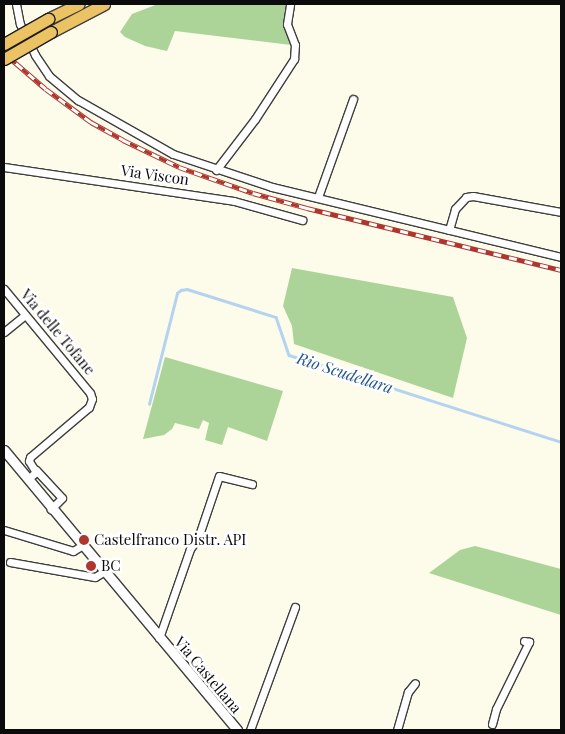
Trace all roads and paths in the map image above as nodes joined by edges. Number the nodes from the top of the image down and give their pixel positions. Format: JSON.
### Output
{"nodes":[{"id":1,"x":16,"y":4,"type":"edge"},
{"id":2,"x":79,"y":4,"type":"edge"},
{"id":3,"x":104,"y":4,"type":"edge"},
{"id":4,"x":290,"y":4,"type":"edge"},
{"id":5,"x":4,"y":44,"type":"edge"},
{"id":6,"x":4,"y":59,"type":"edge"},
{"id":7,"x":353,"y":99,"type":"dead end"},
{"id":8,"x":4,"y":167,"type":"edge"},
{"id":9,"x":216,"y":170,"type":"junction"},
{"id":10,"x":318,"y":197,"type":"junction"},
{"id":11,"x":561,"y":212,"type":"edge"},
{"id":12,"x":302,"y":220,"type":"dead end"},
{"id":13,"x":449,"y":230,"type":"junction"},
{"id":14,"x":561,"y":257,"type":"edge"},
{"id":15,"x":4,"y":289,"type":"edge"},
{"id":16,"x":25,"y":315,"type":"junction"},
{"id":17,"x":4,"y":332,"type":"edge"},
{"id":18,"x":4,"y":450,"type":"edge"},
{"id":19,"x":36,"y":470,"type":"junction"},
{"id":20,"x":28,"y":479,"type":"junction"},
{"id":21,"x":252,"y":484,"type":"dead end"},
{"id":22,"x":51,"y":508,"type":"junction"},
{"id":23,"x":4,"y":530,"type":"edge"},
{"id":24,"x":83,"y":545,"type":"junction"},
{"id":25,"x":10,"y":562,"type":"dead end"},
{"id":26,"x":105,"y":571,"type":"junction"},
{"id":27,"x":295,"y":607,"type":"dead end"},
{"id":28,"x":159,"y":638,"type":"junction"},
{"id":29,"x":524,"y":641,"type":"dead end"},
{"id":30,"x":415,"y":683,"type":"dead end"},
{"id":31,"x":493,"y":725,"type":"edge"},
{"id":32,"x":237,"y":730,"type":"edge"},
{"id":33,"x":250,"y":730,"type":"edge"},
{"id":34,"x":398,"y":730,"type":"edge"}],
"edges":[{"from":1,"to":9,"type":"street","name":"Via Viscon"},
{"from":2,"to":5,"type":"highway","bridge":true},
{"from":3,"to":6,"type":"highway","bridge":true},
{"from":4,"to":9,"type":"street"},
{"from":7,"to":10,"type":"street"},
{"from":8,"to":12,"type":"street","name":"Via Viscon"},
{"from":9,"to":10,"type":"street","name":"Via Viscon"},
{"from":10,"to":13,"type":"street","name":"Via Viscon"},
{"from":11,"to":13,"type":"street"},
{"from":13,"to":14,"type":"street","name":"Via Viscon"},
{"from":15,"to":16,"type":"street","name":"Via delle Tofane"},
{"from":16,"to":17,"type":"street"},
{"from":16,"to":19,"type":"street","name":"Via delle Tofane"},
{"from":18,"to":20,"type":"street","name":"Via Castellana"},
{"from":19,"to":20,"type":"street"},
{"from":19,"to":22,"type":"street"},
{"from":20,"to":22,"type":"street","name":"Via Castellana"},
{"from":21,"to":28,"type":"street","name":"Via Castellana"},
{"from":22,"to":24,"type":"street","name":"Via Castellana"},
{"from":23,"to":24,"type":"street"},
{"from":24,"to":26,"type":"street","name":"Via Castellana"},
{"from":25,"to":26,"type":"street"},
{"from":26,"to":28,"type":"street","name":"Via Castellana"},
{"from":27,"to":33,"type":"street"},
{"from":28,"to":32,"type":"street","name":"Via Castellana"},
{"from":29,"to":31,"type":"street"},
{"from":30,"to":34,"type":"street"}]}
